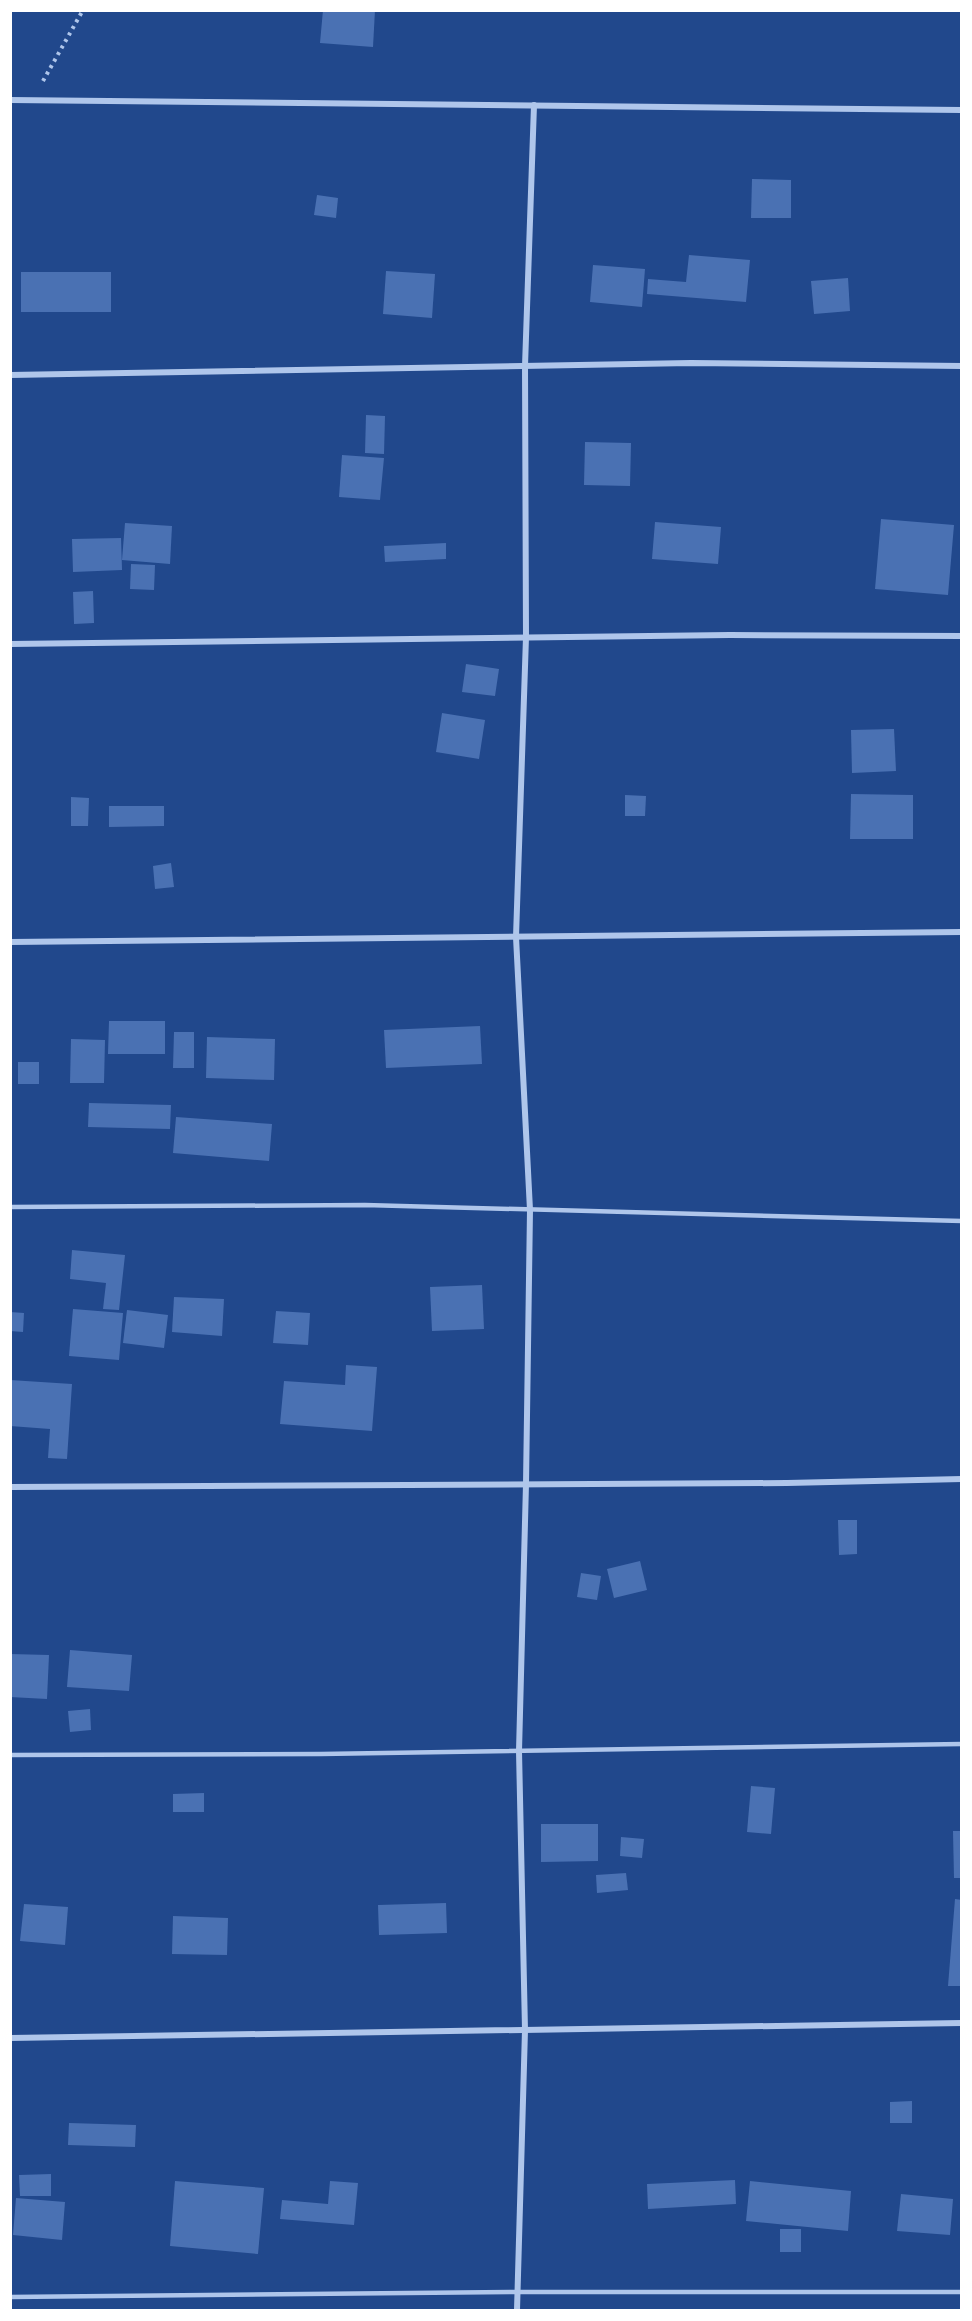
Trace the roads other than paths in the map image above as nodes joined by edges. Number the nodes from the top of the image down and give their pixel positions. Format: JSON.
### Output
{"nodes":[{"id":1,"x":10,"y":100,"type":"edge"},
{"id":2,"x":534,"y":105,"type":"junction"},
{"id":3,"x":962,"y":110,"type":"edge"},
{"id":4,"x":525,"y":366,"type":"junction"},
{"id":5,"x":962,"y":366,"type":"edge"},
{"id":6,"x":10,"y":375,"type":"edge"},
{"id":7,"x":962,"y":636,"type":"edge"},
{"id":8,"x":526,"y":637,"type":"junction"},
{"id":9,"x":10,"y":644,"type":"edge"},
{"id":10,"x":962,"y":932,"type":"edge"},
{"id":11,"x":516,"y":937,"type":"junction"},
{"id":12,"x":10,"y":942,"type":"edge"},
{"id":13,"x":10,"y":1207,"type":"edge"},
{"id":14,"x":530,"y":1210,"type":"junction"},
{"id":15,"x":962,"y":1221,"type":"edge"},
{"id":16,"x":962,"y":1479,"type":"edge"},
{"id":17,"x":526,"y":1484,"type":"junction"},
{"id":18,"x":10,"y":1487,"type":"edge"},
{"id":19,"x":962,"y":1744,"type":"edge"},
{"id":20,"x":519,"y":1751,"type":"junction"},
{"id":21,"x":10,"y":1755,"type":"edge"},
{"id":22,"x":962,"y":2024,"type":"edge"},
{"id":23,"x":525,"y":2030,"type":"junction"},
{"id":24,"x":10,"y":2038,"type":"edge"},
{"id":25,"x":517,"y":2292,"type":"junction"},
{"id":26,"x":962,"y":2292,"type":"edge"},
{"id":27,"x":10,"y":2297,"type":"edge"},
{"id":28,"x":517,"y":2310,"type":"edge"}],
"edges":[{"from":1,"to":2,"type":"street"},
{"from":2,"to":3,"type":"street"},
{"from":2,"to":4,"type":"street"},
{"from":4,"to":5,"type":"street"},
{"from":4,"to":6,"type":"street"},
{"from":4,"to":8,"type":"street"},
{"from":7,"to":8,"type":"street"},
{"from":8,"to":9,"type":"street"},
{"from":8,"to":11,"type":"street"},
{"from":10,"to":11,"type":"street"},
{"from":11,"to":12,"type":"street"},
{"from":11,"to":14,"type":"street"},
{"from":13,"to":14,"type":"lane"},
{"from":14,"to":15,"type":"lane"},
{"from":14,"to":17,"type":"street"},
{"from":16,"to":17,"type":"street"},
{"from":17,"to":18,"type":"street"},
{"from":17,"to":20,"type":"street"},
{"from":19,"to":20,"type":"lane"},
{"from":20,"to":21,"type":"lane"},
{"from":20,"to":23,"type":"street"},
{"from":22,"to":23,"type":"street"},
{"from":23,"to":24,"type":"street"},
{"from":23,"to":25,"type":"street"},
{"from":25,"to":26,"type":"lane"},
{"from":25,"to":27,"type":"lane"},
{"from":25,"to":28,"type":"street"}]}
